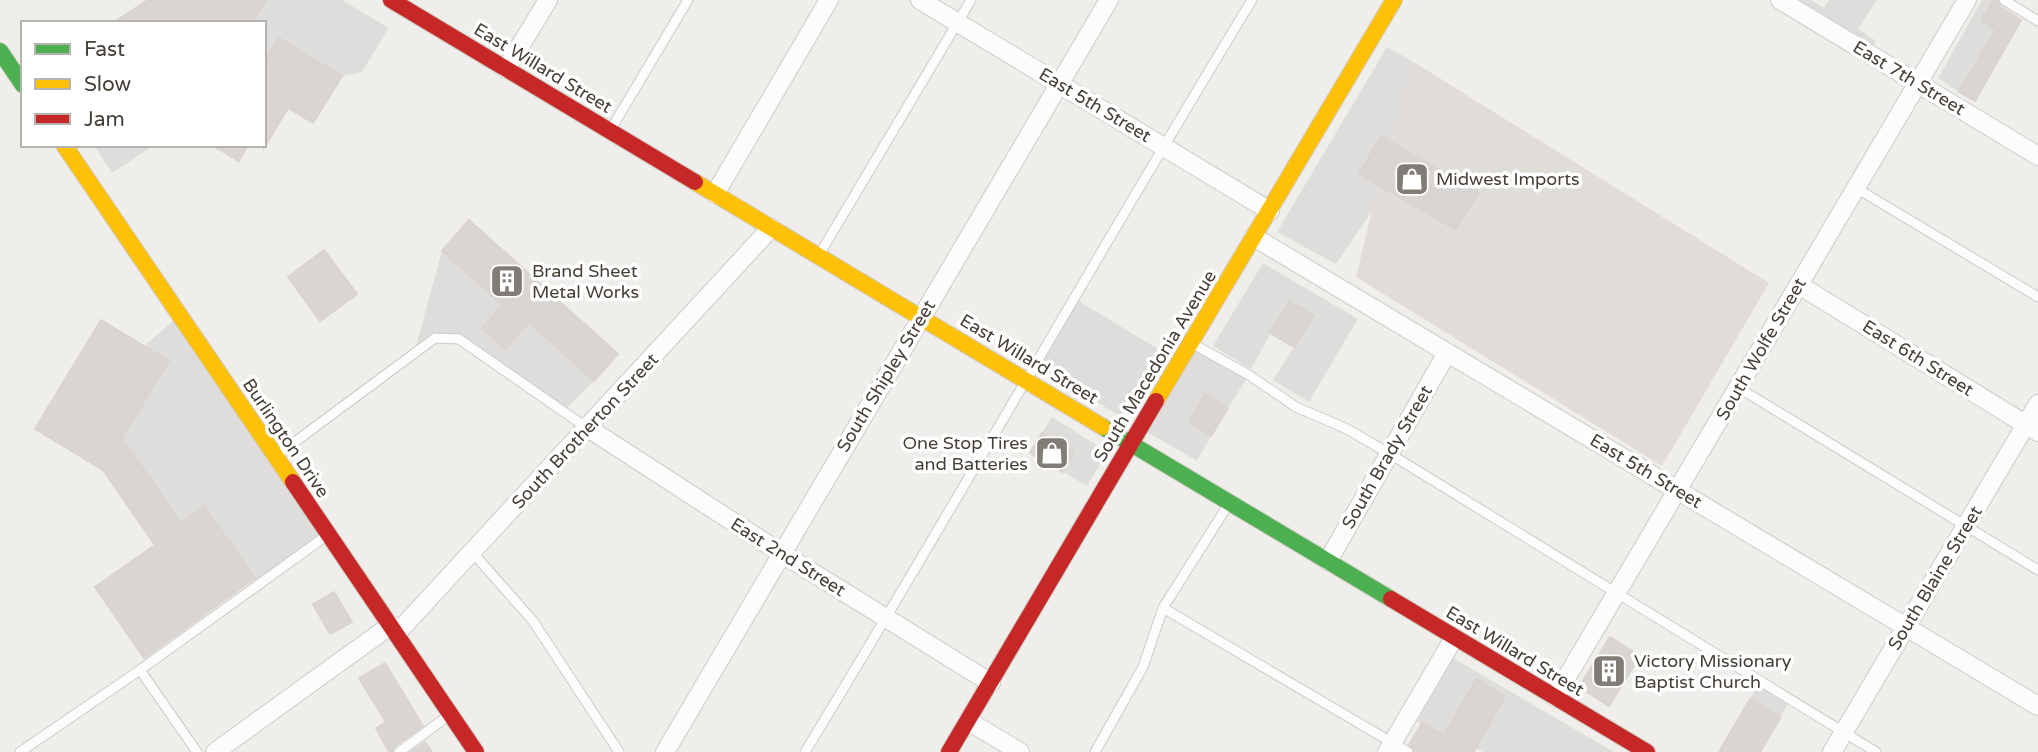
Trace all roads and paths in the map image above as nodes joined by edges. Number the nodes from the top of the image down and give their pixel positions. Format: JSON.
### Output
{"nodes":[{"id":1,"x":391,"y":0,"type":"edge"},
{"id":2,"x":548,"y":0,"type":"edge"},
{"id":3,"x":688,"y":0,"type":"edge"},
{"id":4,"x":829,"y":0,"type":"edge"},
{"id":5,"x":920,"y":0,"type":"edge"},
{"id":6,"x":971,"y":0,"type":"edge"},
{"id":7,"x":1109,"y":0,"type":"edge"},
{"id":8,"x":1252,"y":0,"type":"edge"},
{"id":9,"x":1394,"y":0,"type":"edge"},
{"id":10,"x":1780,"y":0,"type":"edge"},
{"id":11,"x":1966,"y":0,"type":"edge"},
{"id":12,"x":2004,"y":0,"type":"edge"},
{"id":13,"x":409,"y":4,"type":"edge"},
{"id":14,"x":2038,"y":21,"type":"edge"},
{"id":15,"x":958,"y":22,"type":"junction"},
{"id":16,"x":0,"y":51,"type":"edge"},
{"id":17,"x":506,"y":69,"type":"junction"},
{"id":18,"x":21,"y":82,"type":"edge"},
{"id":19,"x":1059,"y":83,"type":"junction"},
{"id":20,"x":1917,"y":84,"type":"junction"},
{"id":21,"x":610,"y":130,"type":"junction"},
{"id":22,"x":1163,"y":146,"type":"junction"},
{"id":23,"x":65,"y":147,"type":"edge"},
{"id":24,"x":2038,"y":156,"type":"edge"},
{"id":25,"x":1856,"y":188,"type":"junction"},
{"id":26,"x":715,"y":194,"type":"junction"},
{"id":27,"x":1269,"y":211,"type":"junction"},
{"id":28,"x":771,"y":228,"type":"junction"},
{"id":29,"x":1254,"y":237,"type":"junction"},
{"id":30,"x":818,"y":256,"type":"junction"},
{"id":31,"x":1799,"y":285,"type":"junction"},
{"id":32,"x":2038,"y":297,"type":"edge"},
{"id":33,"x":921,"y":317,"type":"junction"},
{"id":34,"x":1191,"y":343,"type":"junction"},
{"id":35,"x":1447,"y":354,"type":"junction"},
{"id":36,"x":1027,"y":380,"type":"junction"},
{"id":37,"x":1739,"y":388,"type":"junction"},
{"id":38,"x":2038,"y":404,"type":"edge"},
{"id":39,"x":588,"y":428,"type":"junction"},
{"id":40,"x":2032,"y":428,"type":"edge"},
{"id":41,"x":1131,"y":443,"type":"junction"},
{"id":42,"x":1390,"y":454,"type":"junction"},
{"id":43,"x":275,"y":457,"type":"junction"},
{"id":44,"x":1678,"y":490,"type":"junction"},
{"id":45,"x":1230,"y":502,"type":"junction"},
{"id":46,"x":1965,"y":527,"type":"junction"},
{"id":47,"x":328,"y":534,"type":"junction"},
{"id":48,"x":473,"y":553,"type":"junction"},
{"id":49,"x":781,"y":553,"type":"junction"},
{"id":50,"x":1328,"y":561,"type":"junction"},
{"id":51,"x":2038,"y":570,"type":"edge"},
{"id":52,"x":1617,"y":592,"type":"junction"},
{"id":53,"x":1163,"y":608,"type":"junction"},
{"id":54,"x":886,"y":618,"type":"junction"},
{"id":55,"x":1906,"y":626,"type":"junction"},
{"id":56,"x":394,"y":629,"type":"junction"},
{"id":57,"x":1454,"y":638,"type":"junction"},
{"id":58,"x":140,"y":670,"type":"junction"},
{"id":59,"x":991,"y":683,"type":"junction"},
{"id":60,"x":1555,"y":696,"type":"junction"},
{"id":61,"x":2038,"y":706,"type":"edge"},
{"id":62,"x":451,"y":715,"type":"junction"},
{"id":63,"x":968,"y":720,"type":"junction"},
{"id":64,"x":1843,"y":732,"type":"junction"},
{"id":65,"x":1395,"y":749,"type":"edge"},
{"id":66,"x":20,"y":752,"type":"edge"},
{"id":67,"x":197,"y":752,"type":"edge"},
{"id":68,"x":215,"y":752,"type":"edge"},
{"id":69,"x":399,"y":752,"type":"edge"},
{"id":70,"x":476,"y":752,"type":"edge"},
{"id":71,"x":619,"y":752,"type":"edge"},
{"id":72,"x":665,"y":752,"type":"edge"},
{"id":73,"x":805,"y":752,"type":"edge"},
{"id":74,"x":949,"y":752,"type":"edge"},
{"id":75,"x":1020,"y":752,"type":"edge"},
{"id":76,"x":1095,"y":752,"type":"edge"},
{"id":77,"x":1647,"y":752,"type":"edge"},
{"id":78,"x":1832,"y":752,"type":"edge"},
{"id":79,"x":1876,"y":752,"type":"edge"}],
"edges":[{"from":1,"to":13,"type":"street","name":"East Willard Street"},
{"from":2,"to":17,"type":"street"},
{"from":3,"to":21,"type":"lane"},
{"from":4,"to":26,"type":"street"},
{"from":5,"to":15,"type":"street","name":"East 5th Street"},
{"from":6,"to":15,"type":"lane"},
{"from":7,"to":19,"type":"street","name":"South Shipley Street"},
{"from":8,"to":22,"type":"lane"},
{"from":9,"to":27,"type":"street","name":"South Macedonia Avenue"},
{"from":10,"to":20,"type":"street","name":"East 7th Street"},
{"from":11,"to":20,"type":"street","name":"South Wolfe Street"},
{"from":12,"to":14,"type":"lane"},
{"from":13,"to":17,"type":"street","name":"East Willard Street"},
{"from":15,"to":19,"type":"street","name":"East 5th Street"},
{"from":15,"to":30,"type":"lane"},
{"from":16,"to":18,"type":"street"},
{"from":17,"to":21,"type":"street","name":"East Willard Street"},
{"from":19,"to":22,"type":"street","name":"East 5th Street"},
{"from":19,"to":33,"type":"street","name":"South Shipley Street"},
{"from":20,"to":24,"type":"street","name":"East 7th Street"},
{"from":20,"to":25,"type":"street","name":"South Wolfe Street"},
{"from":21,"to":26,"type":"street","name":"East Willard Street"},
{"from":22,"to":27,"type":"street","name":"East 5th Street"},
{"from":22,"to":36,"type":"lane"},
{"from":23,"to":43,"type":"street","name":"Burlington Drive"},
{"from":25,"to":31,"type":"street","name":"South Wolfe Street"},
{"from":25,"to":32,"type":"lane"},
{"from":26,"to":28,"type":"street","name":"East Willard Street"},
{"from":27,"to":29,"type":"street","name":"South Macedonia Avenue"},
{"from":28,"to":30,"type":"street","name":"East Willard Street"},
{"from":28,"to":39,"type":"street","name":"South Brotherton Street"},
{"from":29,"to":34,"type":"street","name":"South Macedonia Avenue"},
{"from":29,"to":35,"type":"street","name":"East 5th Street"},
{"from":30,"to":33,"type":"street","name":"East Willard Street"},
{"from":31,"to":37,"type":"street","name":"South Wolfe Street"},
{"from":31,"to":40,"type":"street","name":"East 6th Street"},
{"from":33,"to":36,"type":"street","name":"East Willard Street"},
{"from":33,"to":49,"type":"street","name":"South Shipley Street"},
{"from":34,"to":41,"type":"street","name":"South Macedonia Avenue"},
{"from":34,"to":42,"type":"lane"},
{"from":35,"to":42,"type":"street","name":"South Brady Street"},
{"from":35,"to":44,"type":"street","name":"East 5th Street"},
{"from":36,"to":41,"type":"street","name":"East Willard Street"},
{"from":36,"to":54,"type":"lane"},
{"from":37,"to":44,"type":"street","name":"South Wolfe Street"},
{"from":37,"to":46,"type":"lane"},
{"from":38,"to":40,"type":"street","name":"South Blaine Street"},
{"from":39,"to":43,"type":"lane"},
{"from":39,"to":48,"type":"street","name":"South Brotherton Street"},
{"from":39,"to":49,"type":"street","name":"East 2nd Street"},
{"from":40,"to":46,"type":"street","name":"South Blaine Street"},
{"from":41,"to":45,"type":"street","name":"East Willard Street"},
{"from":41,"to":59,"type":"street","name":"South Macedonia Avenue"},
{"from":42,"to":50,"type":"street","name":"South Brady Street"},
{"from":42,"to":52,"type":"lane"},
{"from":43,"to":47,"type":"street","name":"Burlington Drive"},
{"from":44,"to":52,"type":"street","name":"South Wolfe Street"},
{"from":44,"to":55,"type":"street","name":"East 5th Street"},
{"from":45,"to":50,"type":"street","name":"East Willard Street"},
{"from":45,"to":53,"type":"lane"},
{"from":46,"to":51,"type":"lane"},
{"from":46,"to":55,"type":"street","name":"South Blaine Street"},
{"from":47,"to":56,"type":"street","name":"Burlington Drive"},
{"from":47,"to":58,"type":"lane"},
{"from":48,"to":56,"type":"street","name":"South Brotherton Street"},
{"from":48,"to":71,"type":"lane"},
{"from":49,"to":54,"type":"street","name":"East 2nd Street"},
{"from":49,"to":72,"type":"street","name":"South Shipley Street"},
{"from":50,"to":57,"type":"street","name":"East Willard Street"},
{"from":52,"to":60,"type":"street","name":"South Wolfe Street"},
{"from":52,"to":64,"type":"lane"},
{"from":53,"to":65,"type":"lane"},
{"from":53,"to":76,"type":"lane"},
{"from":54,"to":59,"type":"street","name":"East 2nd Street"},
{"from":54,"to":73,"type":"lane"},
{"from":55,"to":61,"type":"street","name":"East 5th Street"},
{"from":55,"to":64,"type":"street","name":"South Blaine Street"},
{"from":56,"to":62,"type":"street","name":"Burlington Drive"},
{"from":56,"to":68,"type":"street","name":"South Brotherton Street"},
{"from":57,"to":60,"type":"street","name":"East Willard Street"},
{"from":57,"to":65,"type":"street"},
{"from":58,"to":66,"type":"lane"},
{"from":58,"to":67,"type":"lane"},
{"from":59,"to":63,"type":"street","name":"South Macedonia Avenue"},
{"from":60,"to":77,"type":"street","name":"East Willard Street"},
{"from":62,"to":69,"type":"lane"},
{"from":62,"to":70,"type":"street","name":"Burlington Drive"},
{"from":63,"to":74,"type":"street","name":"South Macedonia Avenue"},
{"from":63,"to":75,"type":"street"},
{"from":64,"to":78,"type":"street","name":"South Blaine Street"},
{"from":64,"to":79,"type":"lane"}]}
